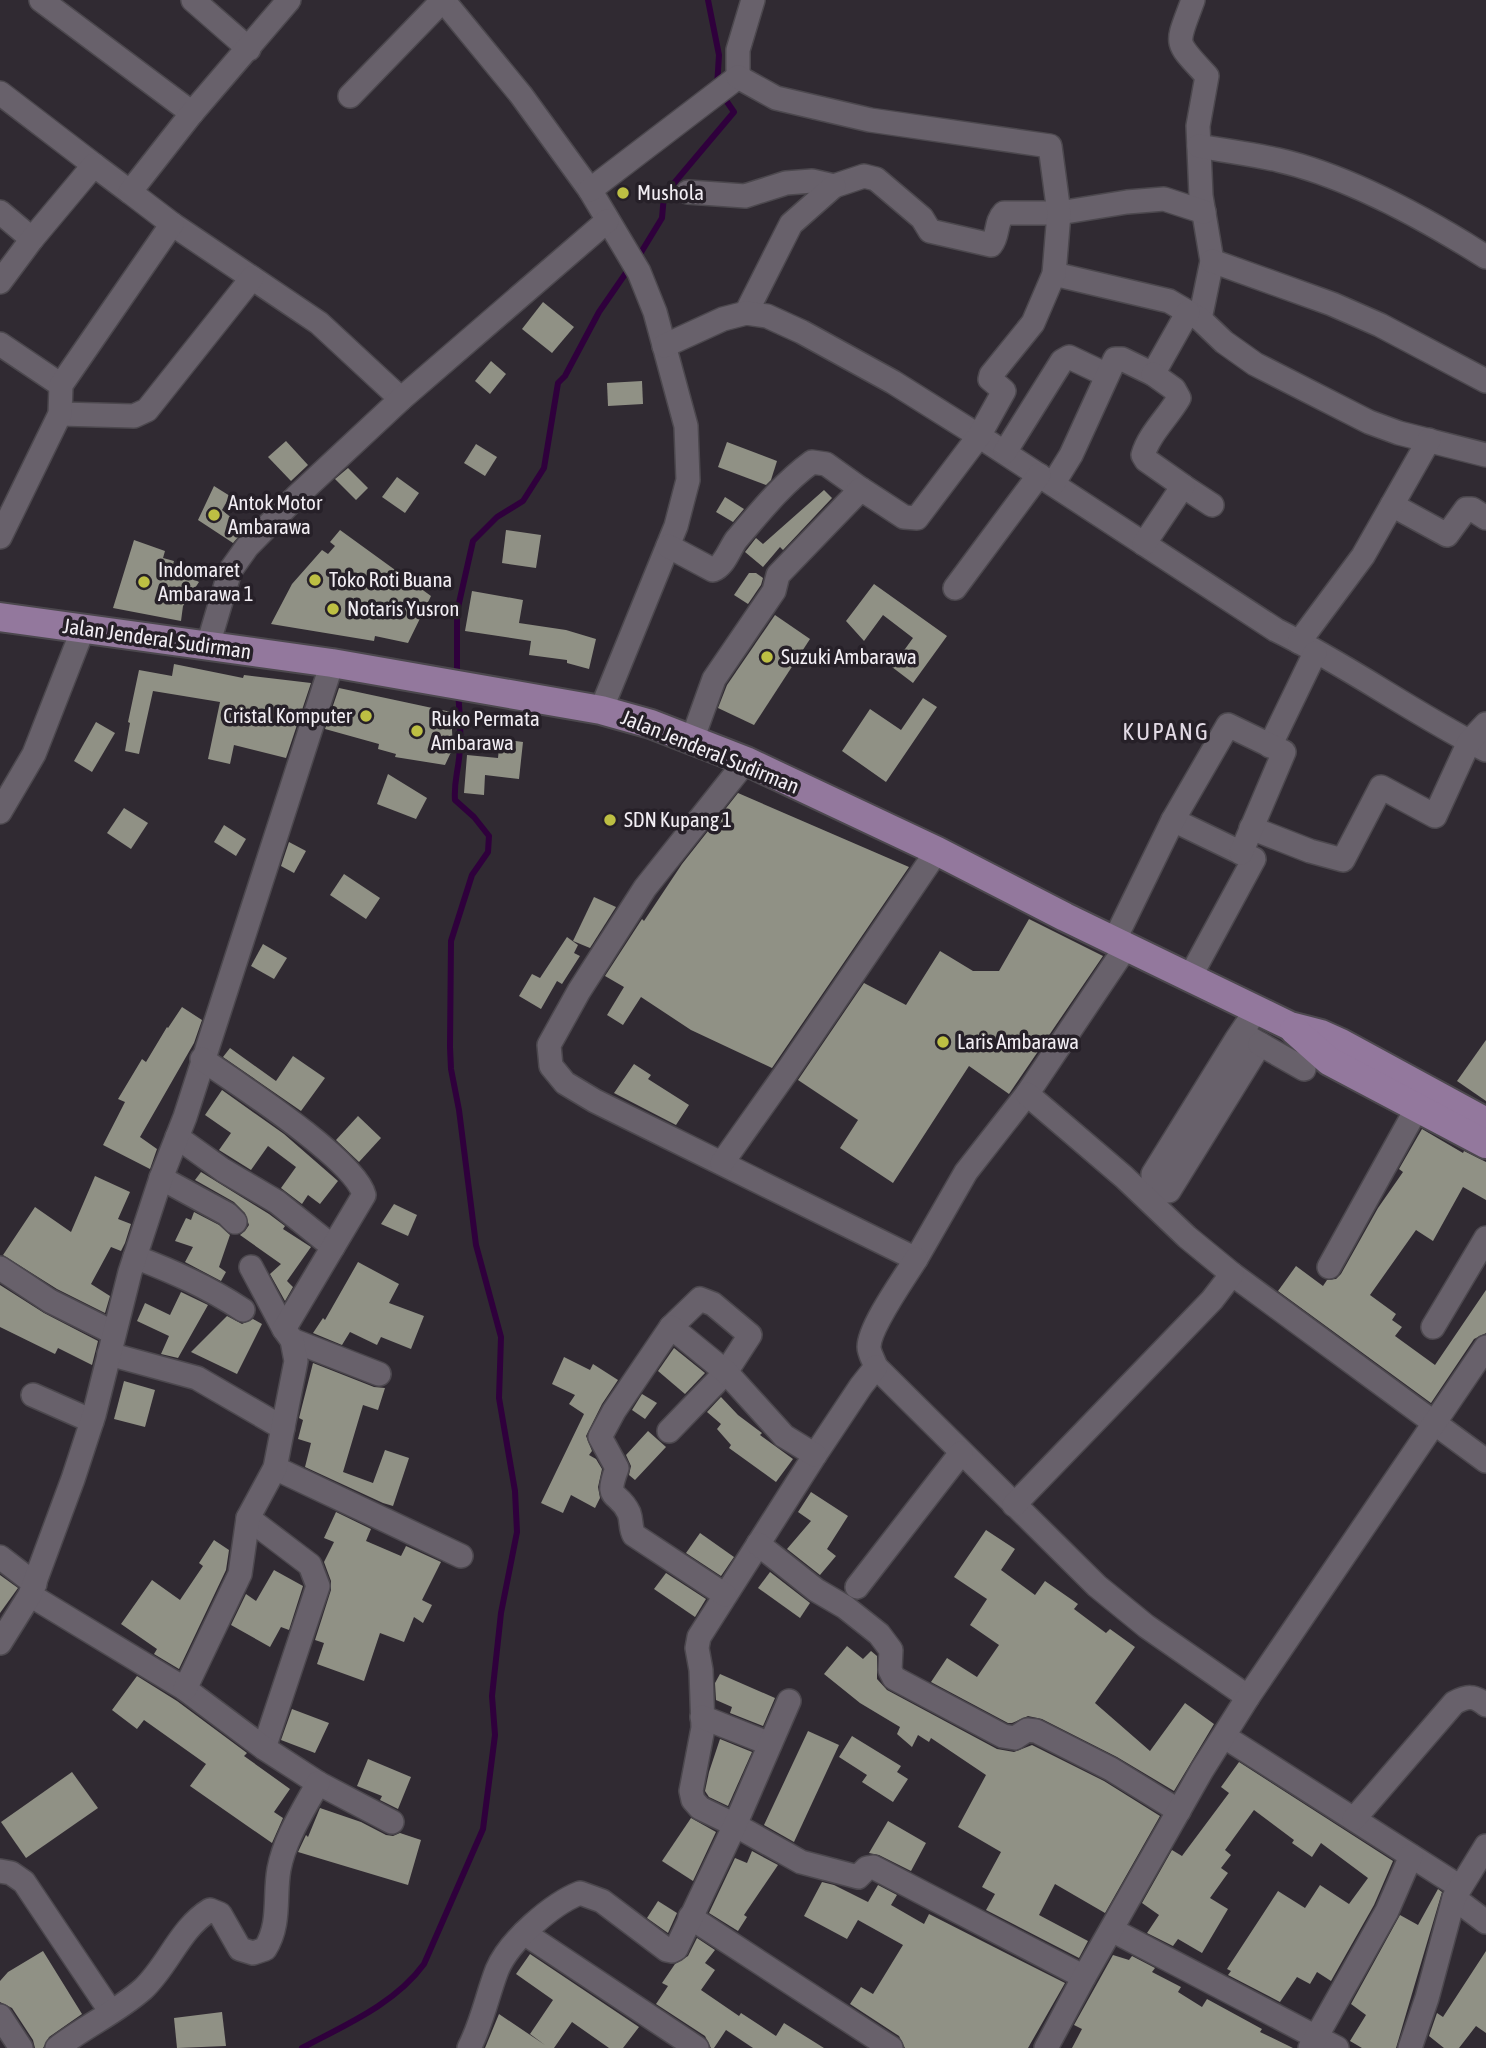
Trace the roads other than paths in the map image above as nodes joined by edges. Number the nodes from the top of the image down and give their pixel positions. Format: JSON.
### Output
{"nodes":[{"id":1,"x":41,"y":0,"type":"edge"},
{"id":2,"x":192,"y":0,"type":"edge"},
{"id":3,"x":289,"y":0,"type":"edge"},
{"id":4,"x":443,"y":0,"type":"edge"},
{"id":5,"x":753,"y":0,"type":"edge"},
{"id":6,"x":1193,"y":0,"type":"edge"},
{"id":7,"x":249,"y":49,"type":"junction"},
{"id":8,"x":732,"y":80,"type":"junction"},
{"id":9,"x":0,"y":93,"type":"edge"},
{"id":10,"x":350,"y":96,"type":"dead end"},
{"id":11,"x":192,"y":113,"type":"junction"},
{"id":12,"x":1199,"y":146,"type":"junction"},
{"id":13,"x":94,"y":165,"type":"junction"},
{"id":14,"x":834,"y":186,"type":"junction"},
{"id":15,"x":590,"y":190,"type":"junction"},
{"id":16,"x":130,"y":191,"type":"junction"},
{"id":17,"x":688,"y":192,"type":"dead end"},
{"id":18,"x":0,"y":212,"type":"edge"},
{"id":19,"x":1204,"y":212,"type":"junction"},
{"id":20,"x":1059,"y":213,"type":"junction"},
{"id":21,"x":607,"y":221,"type":"junction"},
{"id":22,"x":172,"y":224,"type":"junction"},
{"id":23,"x":32,"y":239,"type":"junction"},
{"id":24,"x":1486,"y":257,"type":"edge"},
{"id":25,"x":1212,"y":261,"type":"junction"},
{"id":26,"x":1054,"y":274,"type":"junction"},
{"id":27,"x":252,"y":278,"type":"junction"},
{"id":28,"x":0,"y":282,"type":"edge"},
{"id":29,"x":746,"y":313,"type":"junction"},
{"id":30,"x":1194,"y":316,"type":"junction"},
{"id":31,"x":0,"y":344,"type":"edge"},
{"id":32,"x":664,"y":346,"type":"junction"},
{"id":33,"x":1153,"y":374,"type":"junction"},
{"id":34,"x":1107,"y":375,"type":"junction"},
{"id":35,"x":1486,"y":381,"type":"edge"},
{"id":36,"x":61,"y":385,"type":"junction"},
{"id":37,"x":401,"y":399,"type":"junction"},
{"id":38,"x":60,"y":414,"type":"junction"},
{"id":39,"x":979,"y":436,"type":"junction"},
{"id":40,"x":1429,"y":440,"type":"junction"},
{"id":41,"x":1004,"y":452,"type":"junction"},
{"id":42,"x":1486,"y":456,"type":"edge"},
{"id":43,"x":1046,"y":479,"type":"junction"},
{"id":44,"x":1183,"y":486,"type":"junction"},
{"id":45,"x":861,"y":489,"type":"junction"},
{"id":46,"x":1212,"y":505,"type":"dead end"},
{"id":47,"x":1392,"y":505,"type":"junction"},
{"id":48,"x":1486,"y":518,"type":"edge"},
{"id":49,"x":0,"y":537,"type":"edge"},
{"id":50,"x":1144,"y":544,"type":"junction"},
{"id":51,"x":668,"y":546,"type":"junction"},
{"id":52,"x":955,"y":588,"type":"dead end"},
{"id":53,"x":0,"y":617,"type":"edge"},
{"id":54,"x":83,"y":629,"type":"junction"},
{"id":55,"x":208,"y":645,"type":"junction"},
{"id":56,"x":1307,"y":647,"type":"junction"},
{"id":57,"x":332,"y":663,"type":"junction"},
{"id":58,"x":601,"y":710,"type":"junction"},
{"id":59,"x":1486,"y":724,"type":"edge"},
{"id":60,"x":692,"y":740,"type":"junction"},
{"id":61,"x":1270,"y":746,"type":"junction"},
{"id":62,"x":1478,"y":746,"type":"edge"},
{"id":63,"x":746,"y":761,"type":"junction"},
{"id":64,"x":0,"y":812,"type":"edge"},
{"id":65,"x":1173,"y":820,"type":"junction"},
{"id":66,"x":1251,"y":828,"type":"junction"},
{"id":67,"x":936,"y":851,"type":"junction"},
{"id":68,"x":1241,"y":853,"type":"junction"},
{"id":69,"x":1120,"y":944,"type":"junction"},
{"id":70,"x":1190,"y":977,"type":"junction"},
{"id":71,"x":1257,"y":1009,"type":"junction"},
{"id":72,"x":1290,"y":1026,"type":"junction"},
{"id":73,"x":1251,"y":1038,"type":"junction"},
{"id":74,"x":202,"y":1059,"type":"junction"},
{"id":75,"x":1304,"y":1069,"type":"dead end"},
{"id":76,"x":1027,"y":1094,"type":"junction"},
{"id":77,"x":1417,"y":1108,"type":"junction"},
{"id":78,"x":1486,"y":1122,"type":"edge"},
{"id":79,"x":177,"y":1137,"type":"junction"},
{"id":80,"x":1486,"y":1144,"type":"edge"},
{"id":81,"x":722,"y":1163,"type":"junction"},
{"id":82,"x":161,"y":1178,"type":"junction"},
{"id":83,"x":235,"y":1222,"type":"dead end"},
{"id":84,"x":1486,"y":1238,"type":"edge"},
{"id":85,"x":333,"y":1247,"type":"junction"},
{"id":86,"x":135,"y":1256,"type":"junction"},
{"id":87,"x":916,"y":1259,"type":"junction"},
{"id":88,"x":251,"y":1267,"type":"dead end"},
{"id":89,"x":1329,"y":1267,"type":"dead end"},
{"id":90,"x":0,"y":1268,"type":"edge"},
{"id":91,"x":1232,"y":1274,"type":"junction"},
{"id":92,"x":243,"y":1310,"type":"dead end"},
{"id":93,"x":671,"y":1327,"type":"junction"},
{"id":94,"x":1433,"y":1327,"type":"dead end"},
{"id":95,"x":288,"y":1334,"type":"junction"},
{"id":96,"x":112,"y":1344,"type":"junction"},
{"id":97,"x":1486,"y":1347,"type":"edge"},
{"id":98,"x":876,"y":1367,"type":"junction"},
{"id":99,"x":726,"y":1372,"type":"junction"},
{"id":100,"x":379,"y":1374,"type":"dead end"},
{"id":101,"x":33,"y":1395,"type":"dead end"},
{"id":102,"x":92,"y":1420,"type":"junction"},
{"id":103,"x":1434,"y":1422,"type":"junction"},
{"id":104,"x":283,"y":1428,"type":"junction"},
{"id":105,"x":669,"y":1431,"type":"dead end"},
{"id":106,"x":961,"y":1453,"type":"junction"},
{"id":107,"x":815,"y":1455,"type":"junction"},
{"id":108,"x":1486,"y":1461,"type":"edge"},
{"id":109,"x":275,"y":1468,"type":"junction"},
{"id":110,"x":1014,"y":1505,"type":"junction"},
{"id":111,"x":248,"y":1518,"type":"junction"},
{"id":112,"x":758,"y":1544,"type":"junction"},
{"id":113,"x":461,"y":1556,"type":"dead end"},
{"id":114,"x":0,"y":1557,"type":"edge"},
{"id":115,"x":857,"y":1587,"type":"dead end"},
{"id":116,"x":33,"y":1589,"type":"junction"},
{"id":117,"x":725,"y":1595,"type":"junction"},
{"id":118,"x":0,"y":1643,"type":"edge"},
{"id":119,"x":185,"y":1689,"type":"junction"},
{"id":120,"x":1248,"y":1697,"type":"junction"},
{"id":121,"x":789,"y":1701,"type":"dead end"},
{"id":122,"x":1486,"y":1704,"type":"edge"},
{"id":123,"x":702,"y":1717,"type":"junction"},
{"id":124,"x":1225,"y":1737,"type":"junction"},
{"id":125,"x":770,"y":1744,"type":"junction"},
{"id":126,"x":264,"y":1748,"type":"junction"},
{"id":127,"x":318,"y":1783,"type":"junction"},
{"id":128,"x":1179,"y":1811,"type":"junction"},
{"id":129,"x":1354,"y":1819,"type":"junction"},
{"id":130,"x":392,"y":1822,"type":"dead end"},
{"id":131,"x":735,"y":1825,"type":"junction"},
{"id":132,"x":1486,"y":1846,"type":"edge"},
{"id":133,"x":1411,"y":1856,"type":"junction"},
{"id":134,"x":0,"y":1871,"type":"edge"},
{"id":135,"x":1457,"y":1893,"type":"junction"},
{"id":136,"x":690,"y":1917,"type":"junction"},
{"id":137,"x":1486,"y":1922,"type":"edge"},
{"id":138,"x":1111,"y":1930,"type":"junction"},
{"id":139,"x":524,"y":1933,"type":"junction"},
{"id":140,"x":1084,"y":1977,"type":"junction"},
{"id":141,"x":111,"y":2012,"type":"junction"},
{"id":142,"x":0,"y":2016,"type":"edge"},
{"id":143,"x":1312,"y":2042,"type":"edge"},
{"id":144,"x":21,"y":2048,"type":"edge"},
{"id":145,"x":57,"y":2048,"type":"edge"},
{"id":146,"x":469,"y":2048,"type":"edge"},
{"id":147,"x":697,"y":2048,"type":"edge"},
{"id":148,"x":891,"y":2048,"type":"edge"},
{"id":149,"x":1046,"y":2048,"type":"edge"},
{"id":150,"x":1337,"y":2048,"type":"edge"},
{"id":151,"x":1410,"y":2048,"type":"edge"}],
"edges":[{"from":1,"to":11,"type":"street"},
{"from":2,"to":7,"type":"street"},
{"from":3,"to":7,"type":"street"},
{"from":4,"to":10,"type":"street"},
{"from":4,"to":15,"type":"street"},
{"from":5,"to":8,"type":"street"},
{"from":6,"to":12,"type":"street"},
{"from":7,"to":11,"type":"street"},
{"from":8,"to":15,"type":"street"},
{"from":8,"to":20,"type":"street"},
{"from":9,"to":13,"type":"street"},
{"from":11,"to":16,"type":"street"},
{"from":12,"to":19,"type":"street"},
{"from":12,"to":24,"type":"street"},
{"from":13,"to":16,"type":"street"},
{"from":13,"to":23,"type":"street"},
{"from":14,"to":17,"type":"street"},
{"from":14,"to":20,"type":"street"},
{"from":14,"to":29,"type":"street"},
{"from":15,"to":21,"type":"street"},
{"from":16,"to":22,"type":"street"},
{"from":18,"to":23,"type":"street"},
{"from":19,"to":20,"type":"street"},
{"from":19,"to":25,"type":"street"},
{"from":20,"to":26,"type":"street"},
{"from":21,"to":32,"type":"street"},
{"from":21,"to":37,"type":"street"},
{"from":22,"to":27,"type":"street"},
{"from":22,"to":36,"type":"street"},
{"from":23,"to":28,"type":"street"},
{"from":25,"to":30,"type":"street"},
{"from":25,"to":35,"type":"street"},
{"from":26,"to":30,"type":"street"},
{"from":26,"to":39,"type":"street"},
{"from":27,"to":37,"type":"street"},
{"from":27,"to":38,"type":"street"},
{"from":29,"to":32,"type":"street"},
{"from":29,"to":39,"type":"street"},
{"from":30,"to":33,"type":"street"},
{"from":30,"to":40,"type":"street"},
{"from":31,"to":36,"type":"street"},
{"from":32,"to":51,"type":"street"},
{"from":33,"to":34,"type":"street"},
{"from":33,"to":44,"type":"street"},
{"from":34,"to":41,"type":"street"},
{"from":34,"to":43,"type":"street"},
{"from":36,"to":38,"type":"street"},
{"from":37,"to":55,"type":"street"},
{"from":38,"to":49,"type":"street"},
{"from":39,"to":41,"type":"street"},
{"from":39,"to":45,"type":"street"},
{"from":40,"to":42,"type":"street"},
{"from":40,"to":47,"type":"street"},
{"from":41,"to":43,"type":"street"},
{"from":43,"to":50,"type":"street"},
{"from":43,"to":52,"type":"street"},
{"from":44,"to":46,"type":"street"},
{"from":44,"to":50,"type":"street"},
{"from":45,"to":51,"type":"street"},
{"from":45,"to":60,"type":"street"},
{"from":47,"to":48,"type":"street"},
{"from":47,"to":56,"type":"street"},
{"from":50,"to":56,"type":"street"},
{"from":51,"to":58,"type":"street"},
{"from":53,"to":54,"type":"main road","name":"Jalan Jenderal Sudirman"},
{"from":54,"to":55,"type":"main road","name":"Jalan Jenderal Sudirman"},
{"from":54,"to":64,"type":"street"},
{"from":55,"to":57,"type":"main road","name":"Jalan Jenderal Sudirman"},
{"from":56,"to":61,"type":"street"},
{"from":56,"to":62,"type":"street"},
{"from":57,"to":58,"type":"main road","name":"Jalan Jenderal Sudirman"},
{"from":57,"to":74,"type":"street"},
{"from":58,"to":60,"type":"main road","name":"Jalan Jenderal Sudirman"},
{"from":59,"to":62,"type":"street"},
{"from":60,"to":63,"type":"main road","name":"Jalan Jenderal Sudirman"},
{"from":61,"to":65,"type":"street"},
{"from":61,"to":66,"type":"street"},
{"from":62,"to":66,"type":"street"},
{"from":63,"to":67,"type":"main road","name":"Jalan Jenderal Sudirman"},
{"from":63,"to":81,"type":"street"},
{"from":65,"to":68,"type":"street"},
{"from":65,"to":69,"type":"street"},
{"from":66,"to":68,"type":"street"},
{"from":67,"to":69,"type":"main road","name":"Jalan Jenderal Sudirman"},
{"from":67,"to":81,"type":"street"},
{"from":68,"to":70,"type":"street"},
{"from":69,"to":70,"type":"main road","name":"Jalan Jenderal Sudirman"},
{"from":69,"to":76,"type":"street"},
{"from":70,"to":71,"type":"main road","name":"Jalan Jenderal Sudirman"},
{"from":71,"to":72,"type":"main road","name":"Jalan Jenderal Sudirman"},
{"from":71,"to":73,"type":"street"},
{"from":72,"to":77,"type":"main road","name":"Jalan Jenderal Sudirman"},
{"from":72,"to":78,"type":"main road","name":"Jalan Jenderal Sudirman"},
{"from":73,"to":73,"type":"street"},
{"from":73,"to":75,"type":"street"},
{"from":74,"to":79,"type":"street"},
{"from":74,"to":85,"type":"street"},
{"from":76,"to":87,"type":"street"},
{"from":76,"to":91,"type":"street"},
{"from":77,"to":80,"type":"main road","name":"Jalan Jenderal Sudirman"},
{"from":77,"to":89,"type":"street"},
{"from":79,"to":82,"type":"street"},
{"from":79,"to":85,"type":"street"},
{"from":81,"to":87,"type":"street"},
{"from":82,"to":83,"type":"street"},
{"from":82,"to":86,"type":"street"},
{"from":84,"to":94,"type":"street"},
{"from":85,"to":95,"type":"street"},
{"from":86,"to":92,"type":"street"},
{"from":86,"to":96,"type":"street"},
{"from":87,"to":98,"type":"street"},
{"from":88,"to":95,"type":"street"},
{"from":90,"to":96,"type":"street"},
{"from":91,"to":103,"type":"street"},
{"from":91,"to":110,"type":"street"},
{"from":93,"to":99,"type":"street"},
{"from":93,"to":99,"type":"street"},
{"from":93,"to":117,"type":"street"},
{"from":95,"to":100,"type":"street"},
{"from":95,"to":104,"type":"street"},
{"from":96,"to":102,"type":"street"},
{"from":96,"to":104,"type":"street"},
{"from":97,"to":103,"type":"street"},
{"from":98,"to":106,"type":"street"},
{"from":98,"to":107,"type":"street"},
{"from":99,"to":105,"type":"street"},
{"from":99,"to":107,"type":"street"},
{"from":101,"to":102,"type":"street"},
{"from":102,"to":116,"type":"street"},
{"from":103,"to":108,"type":"street"},
{"from":103,"to":120,"type":"street"},
{"from":104,"to":109,"type":"street"},
{"from":106,"to":110,"type":"street"},
{"from":106,"to":115,"type":"street"},
{"from":107,"to":112,"type":"street"},
{"from":109,"to":111,"type":"street"},
{"from":109,"to":113,"type":"street"},
{"from":110,"to":120,"type":"street"},
{"from":111,"to":119,"type":"street"},
{"from":111,"to":126,"type":"street"},
{"from":112,"to":117,"type":"street"},
{"from":112,"to":128,"type":"street"},
{"from":114,"to":116,"type":"street"},
{"from":116,"to":118,"type":"street"},
{"from":116,"to":119,"type":"street"},
{"from":117,"to":123,"type":"street"},
{"from":119,"to":126,"type":"street"},
{"from":120,"to":124,"type":"street"},
{"from":121,"to":125,"type":"street"},
{"from":122,"to":129,"type":"street"},
{"from":123,"to":125,"type":"street"},
{"from":123,"to":131,"type":"street"},
{"from":124,"to":128,"type":"street"},
{"from":124,"to":129,"type":"street"},
{"from":125,"to":131,"type":"street"},
{"from":126,"to":127,"type":"street"},
{"from":127,"to":130,"type":"street"},
{"from":127,"to":141,"type":"street"},
{"from":128,"to":138,"type":"street"},
{"from":129,"to":133,"type":"street"},
{"from":131,"to":136,"type":"street"},
{"from":131,"to":140,"type":"street"},
{"from":132,"to":135,"type":"street"},
{"from":133,"to":135,"type":"street"},
{"from":133,"to":143,"type":"street"},
{"from":134,"to":141,"type":"street"},
{"from":135,"to":137,"type":"street"},
{"from":135,"to":151,"type":"street"},
{"from":136,"to":139,"type":"street"},
{"from":136,"to":148,"type":"street"},
{"from":138,"to":140,"type":"street"},
{"from":138,"to":143,"type":"street"},
{"from":139,"to":146,"type":"street"},
{"from":139,"to":147,"type":"street"},
{"from":140,"to":149,"type":"street"},
{"from":141,"to":145,"type":"street"},
{"from":142,"to":144,"type":"street"},
{"from":143,"to":150,"type":"street"}]}
